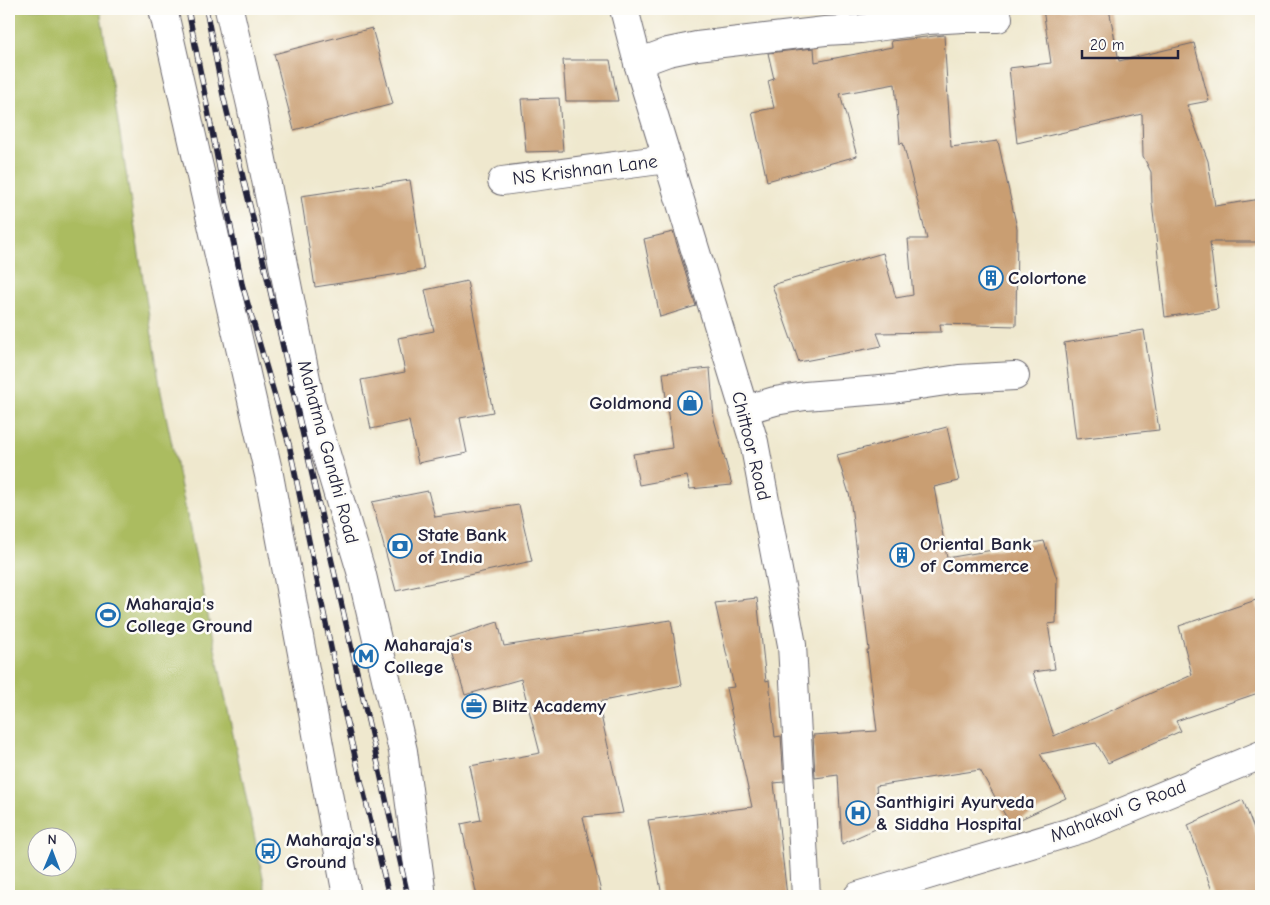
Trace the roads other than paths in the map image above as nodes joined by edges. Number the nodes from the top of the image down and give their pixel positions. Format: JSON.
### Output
{"nodes":[{"id":1,"x":163,"y":9,"type":"edge"},
{"id":2,"x":229,"y":9,"type":"edge"},
{"id":3,"x":624,"y":9,"type":"edge"},
{"id":4,"x":998,"y":18,"type":"dead end"},
{"id":5,"x":638,"y":63,"type":"junction"},
{"id":6,"x":667,"y":159,"type":"junction"},
{"id":7,"x":502,"y":181,"type":"dead end"},
{"id":8,"x":1015,"y":376,"type":"dead end"},
{"id":9,"x":744,"y":410,"type":"junction"},
{"id":10,"x":1261,"y":755,"type":"edge"},
{"id":11,"x":346,"y":896,"type":"edge"},
{"id":12,"x":422,"y":896,"type":"edge"},
{"id":13,"x":806,"y":896,"type":"edge"},
{"id":14,"x":858,"y":896,"type":"edge"}],
"edges":[{"from":1,"to":11,"type":"main road"},
{"from":2,"to":12,"type":"main road","name":"Mahatma Gandhi Road"},
{"from":3,"to":5,"type":"main road","name":"Chittoor Road"},
{"from":4,"to":5,"type":"main road"},
{"from":5,"to":6,"type":"main road","name":"Chittoor Road"},
{"from":6,"to":7,"type":"main road","name":"NS Krishnan Lane"},
{"from":6,"to":9,"type":"main road","name":"Chittoor Road"},
{"from":8,"to":9,"type":"main road"},
{"from":9,"to":13,"type":"main road","name":"Chittoor Road"},
{"from":10,"to":14,"type":"main road","name":"Mahakavi G Road"}]}
